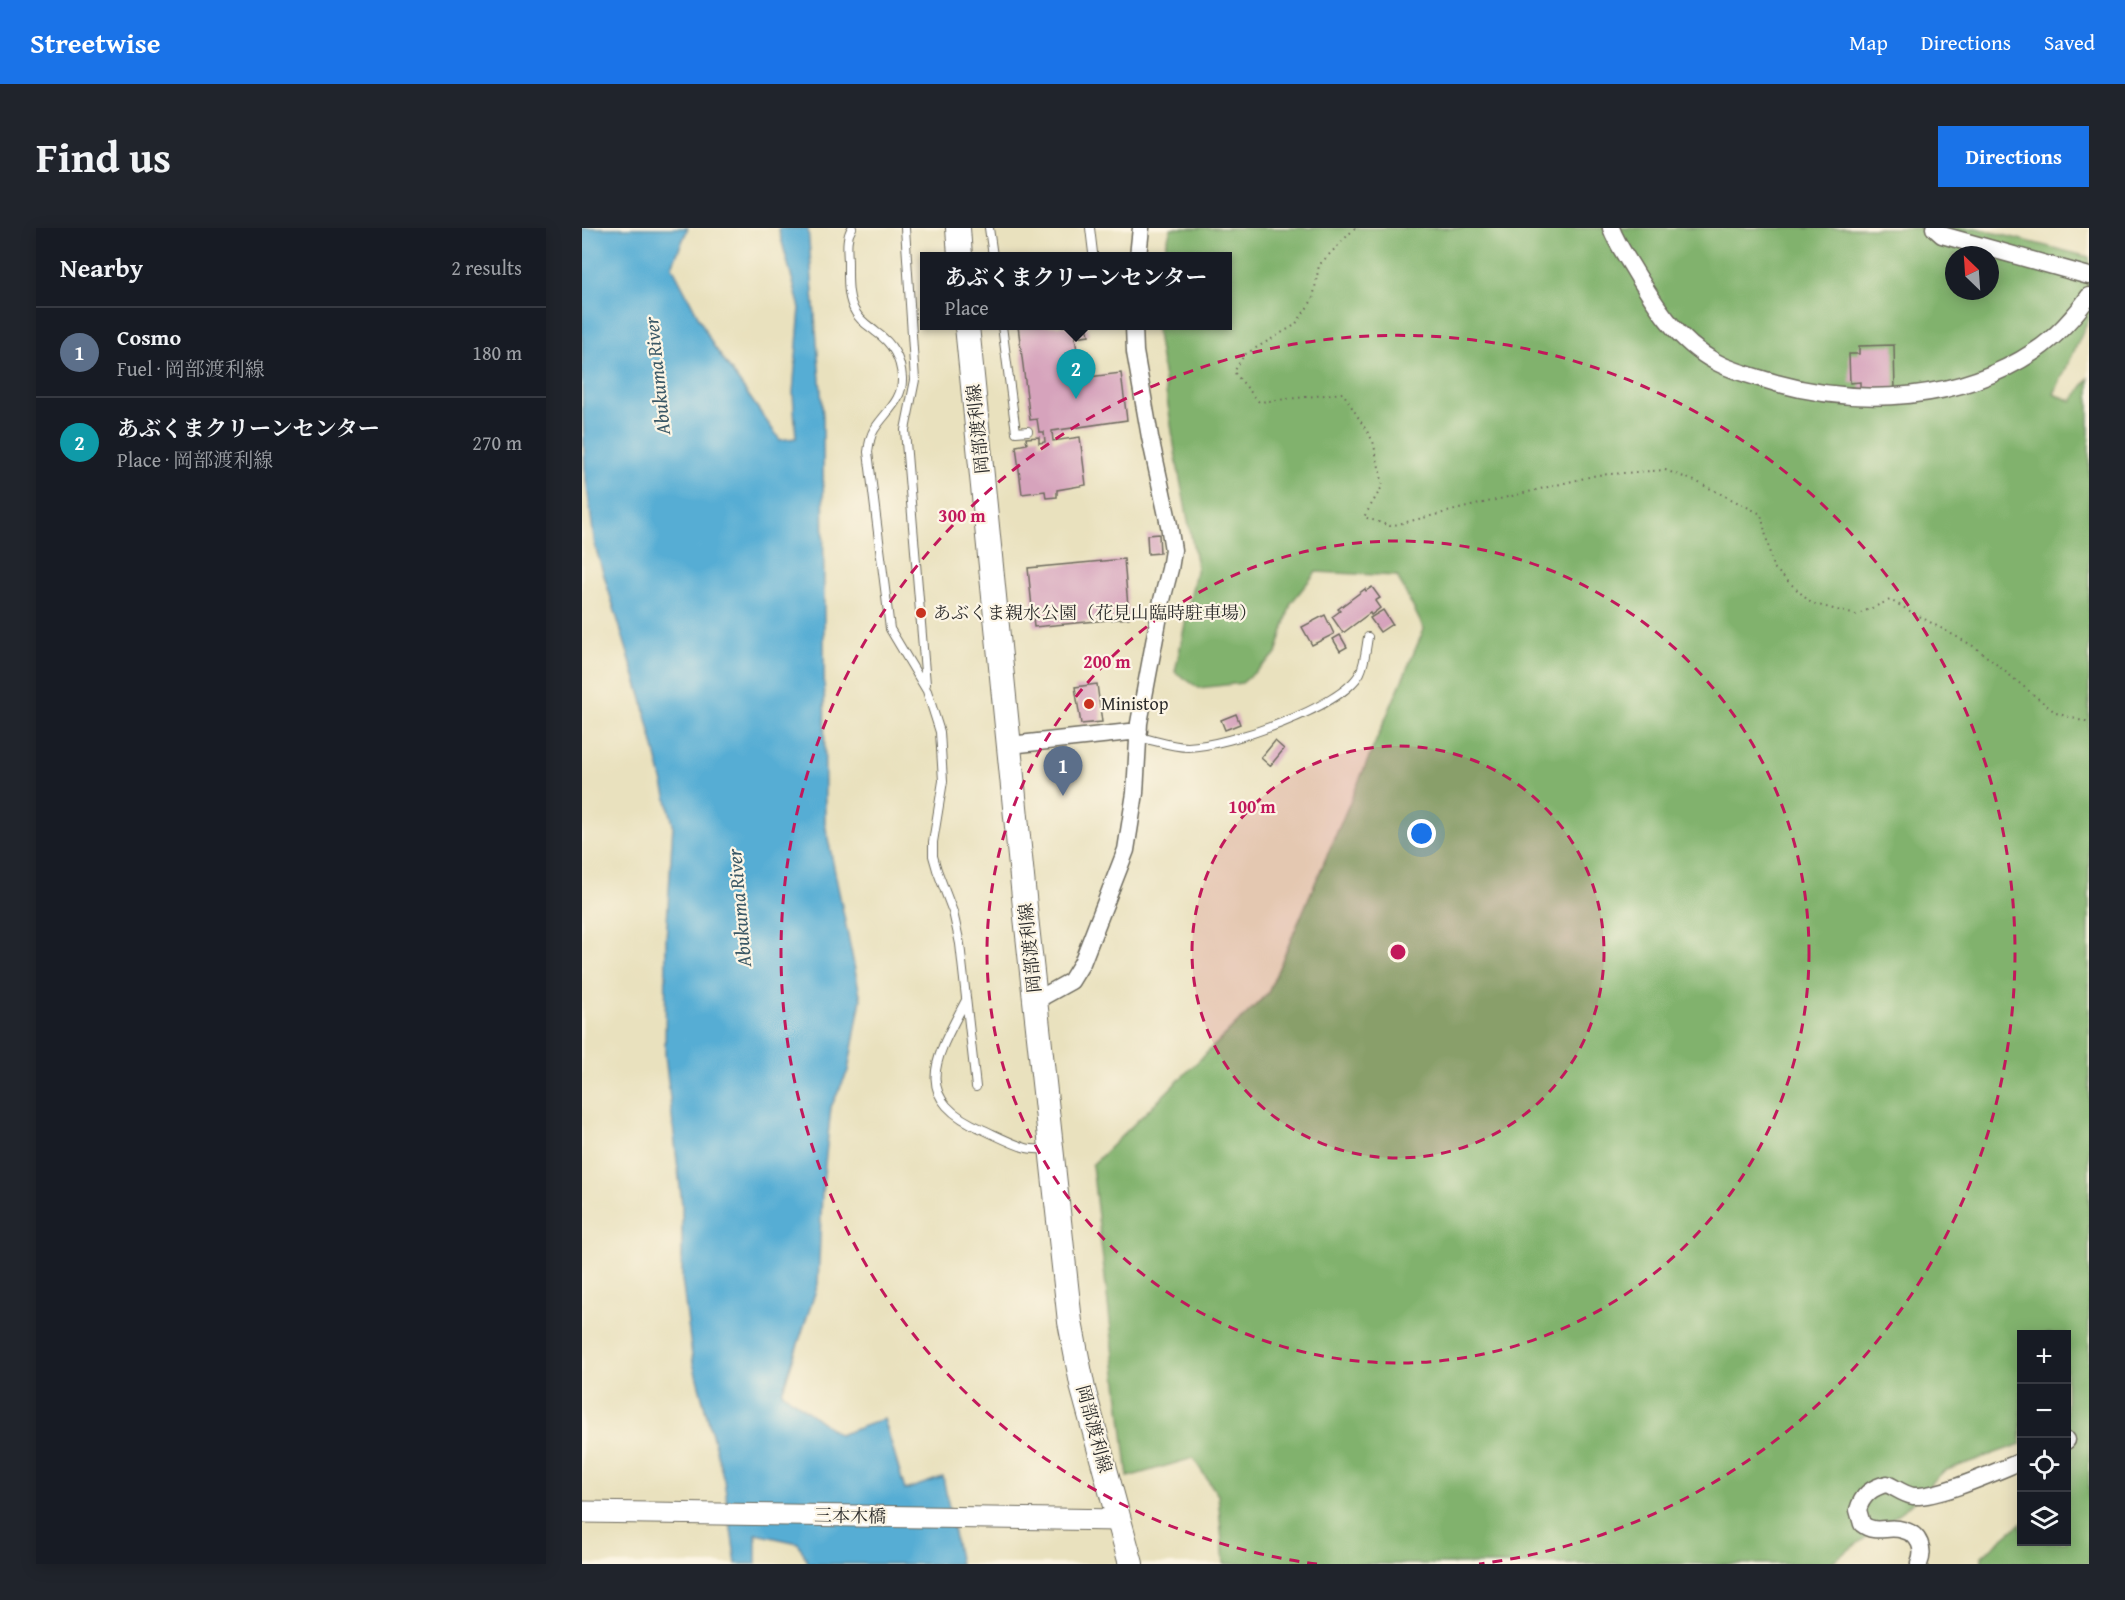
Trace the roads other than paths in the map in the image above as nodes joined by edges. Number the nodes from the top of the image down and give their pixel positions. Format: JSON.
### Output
{"nodes":[{"id":1,"x":852,"y":228,"type":"edge"},
{"id":2,"x":905,"y":228,"type":"edge"},
{"id":3,"x":958,"y":228,"type":"edge"},
{"id":4,"x":989,"y":228,"type":"edge"},
{"id":5,"x":1090,"y":228,"type":"edge"},
{"id":6,"x":1141,"y":228,"type":"edge"},
{"id":7,"x":1611,"y":228,"type":"edge"},
{"id":8,"x":1934,"y":228,"type":"edge"},
{"id":9,"x":960,"y":252,"type":"edge"},
{"id":10,"x":992,"y":252,"type":"edge"},
{"id":11,"x":1093,"y":252,"type":"edge"},
{"id":12,"x":1138,"y":252,"type":"edge"},
{"id":13,"x":2089,"y":276,"type":"edge"},
{"id":14,"x":2089,"y":296,"type":"edge"},
{"id":15,"x":967,"y":330,"type":"edge"},
{"id":16,"x":1003,"y":330,"type":"edge"},
{"id":17,"x":1134,"y":330,"type":"edge"},
{"id":18,"x":1028,"y":431,"type":"dead end"},
{"id":19,"x":1368,"y":637,"type":"dead end"},
{"id":20,"x":927,"y":691,"type":"junction"},
{"id":21,"x":1138,"y":734,"type":"junction"},
{"id":22,"x":1010,"y":746,"type":"junction"},
{"id":23,"x":966,"y":999,"type":"junction"},
{"id":24,"x":1035,"y":1000,"type":"junction"},
{"id":25,"x":976,"y":1087,"type":"dead end"},
{"id":26,"x":1052,"y":1148,"type":"junction"},
{"id":27,"x":2017,"y":1463,"type":"edge"},
{"id":28,"x":582,"y":1512,"type":"edge"},
{"id":29,"x":1118,"y":1520,"type":"junction"},
{"id":30,"x":1131,"y":1564,"type":"edge"},
{"id":31,"x":1919,"y":1564,"type":"edge"}],
"edges":[{"from":1,"to":20,"type":"lane"},
{"from":2,"to":20,"type":"lane"},
{"from":3,"to":9,"type":"main road"},
{"from":4,"to":10,"type":"lane"},
{"from":5,"to":11,"type":"lane"},
{"from":6,"to":12,"type":"street"},
{"from":7,"to":14,"type":"street"},
{"from":8,"to":13,"type":"street"},
{"from":15,"to":22,"type":"main road","name":"岡部渡利線"},
{"from":16,"to":18,"type":"lane"},
{"from":17,"to":21,"type":"street"},
{"from":19,"to":21,"type":"lane"},
{"from":20,"to":23,"type":"lane"},
{"from":21,"to":22,"type":"street"},
{"from":21,"to":24,"type":"street"},
{"from":22,"to":24,"type":"main road","name":"岡部渡利線"},
{"from":23,"to":25,"type":"lane"},
{"from":23,"to":26,"type":"lane"},
{"from":24,"to":26,"type":"main road","name":"岡部渡利線"},
{"from":26,"to":29,"type":"main road","name":"岡部渡利線"},
{"from":27,"to":31,"type":"street"},
{"from":28,"to":29,"type":"street","name":"三本木橋"},
{"from":29,"to":30,"type":"main road","name":"岡部渡利線"}]}
